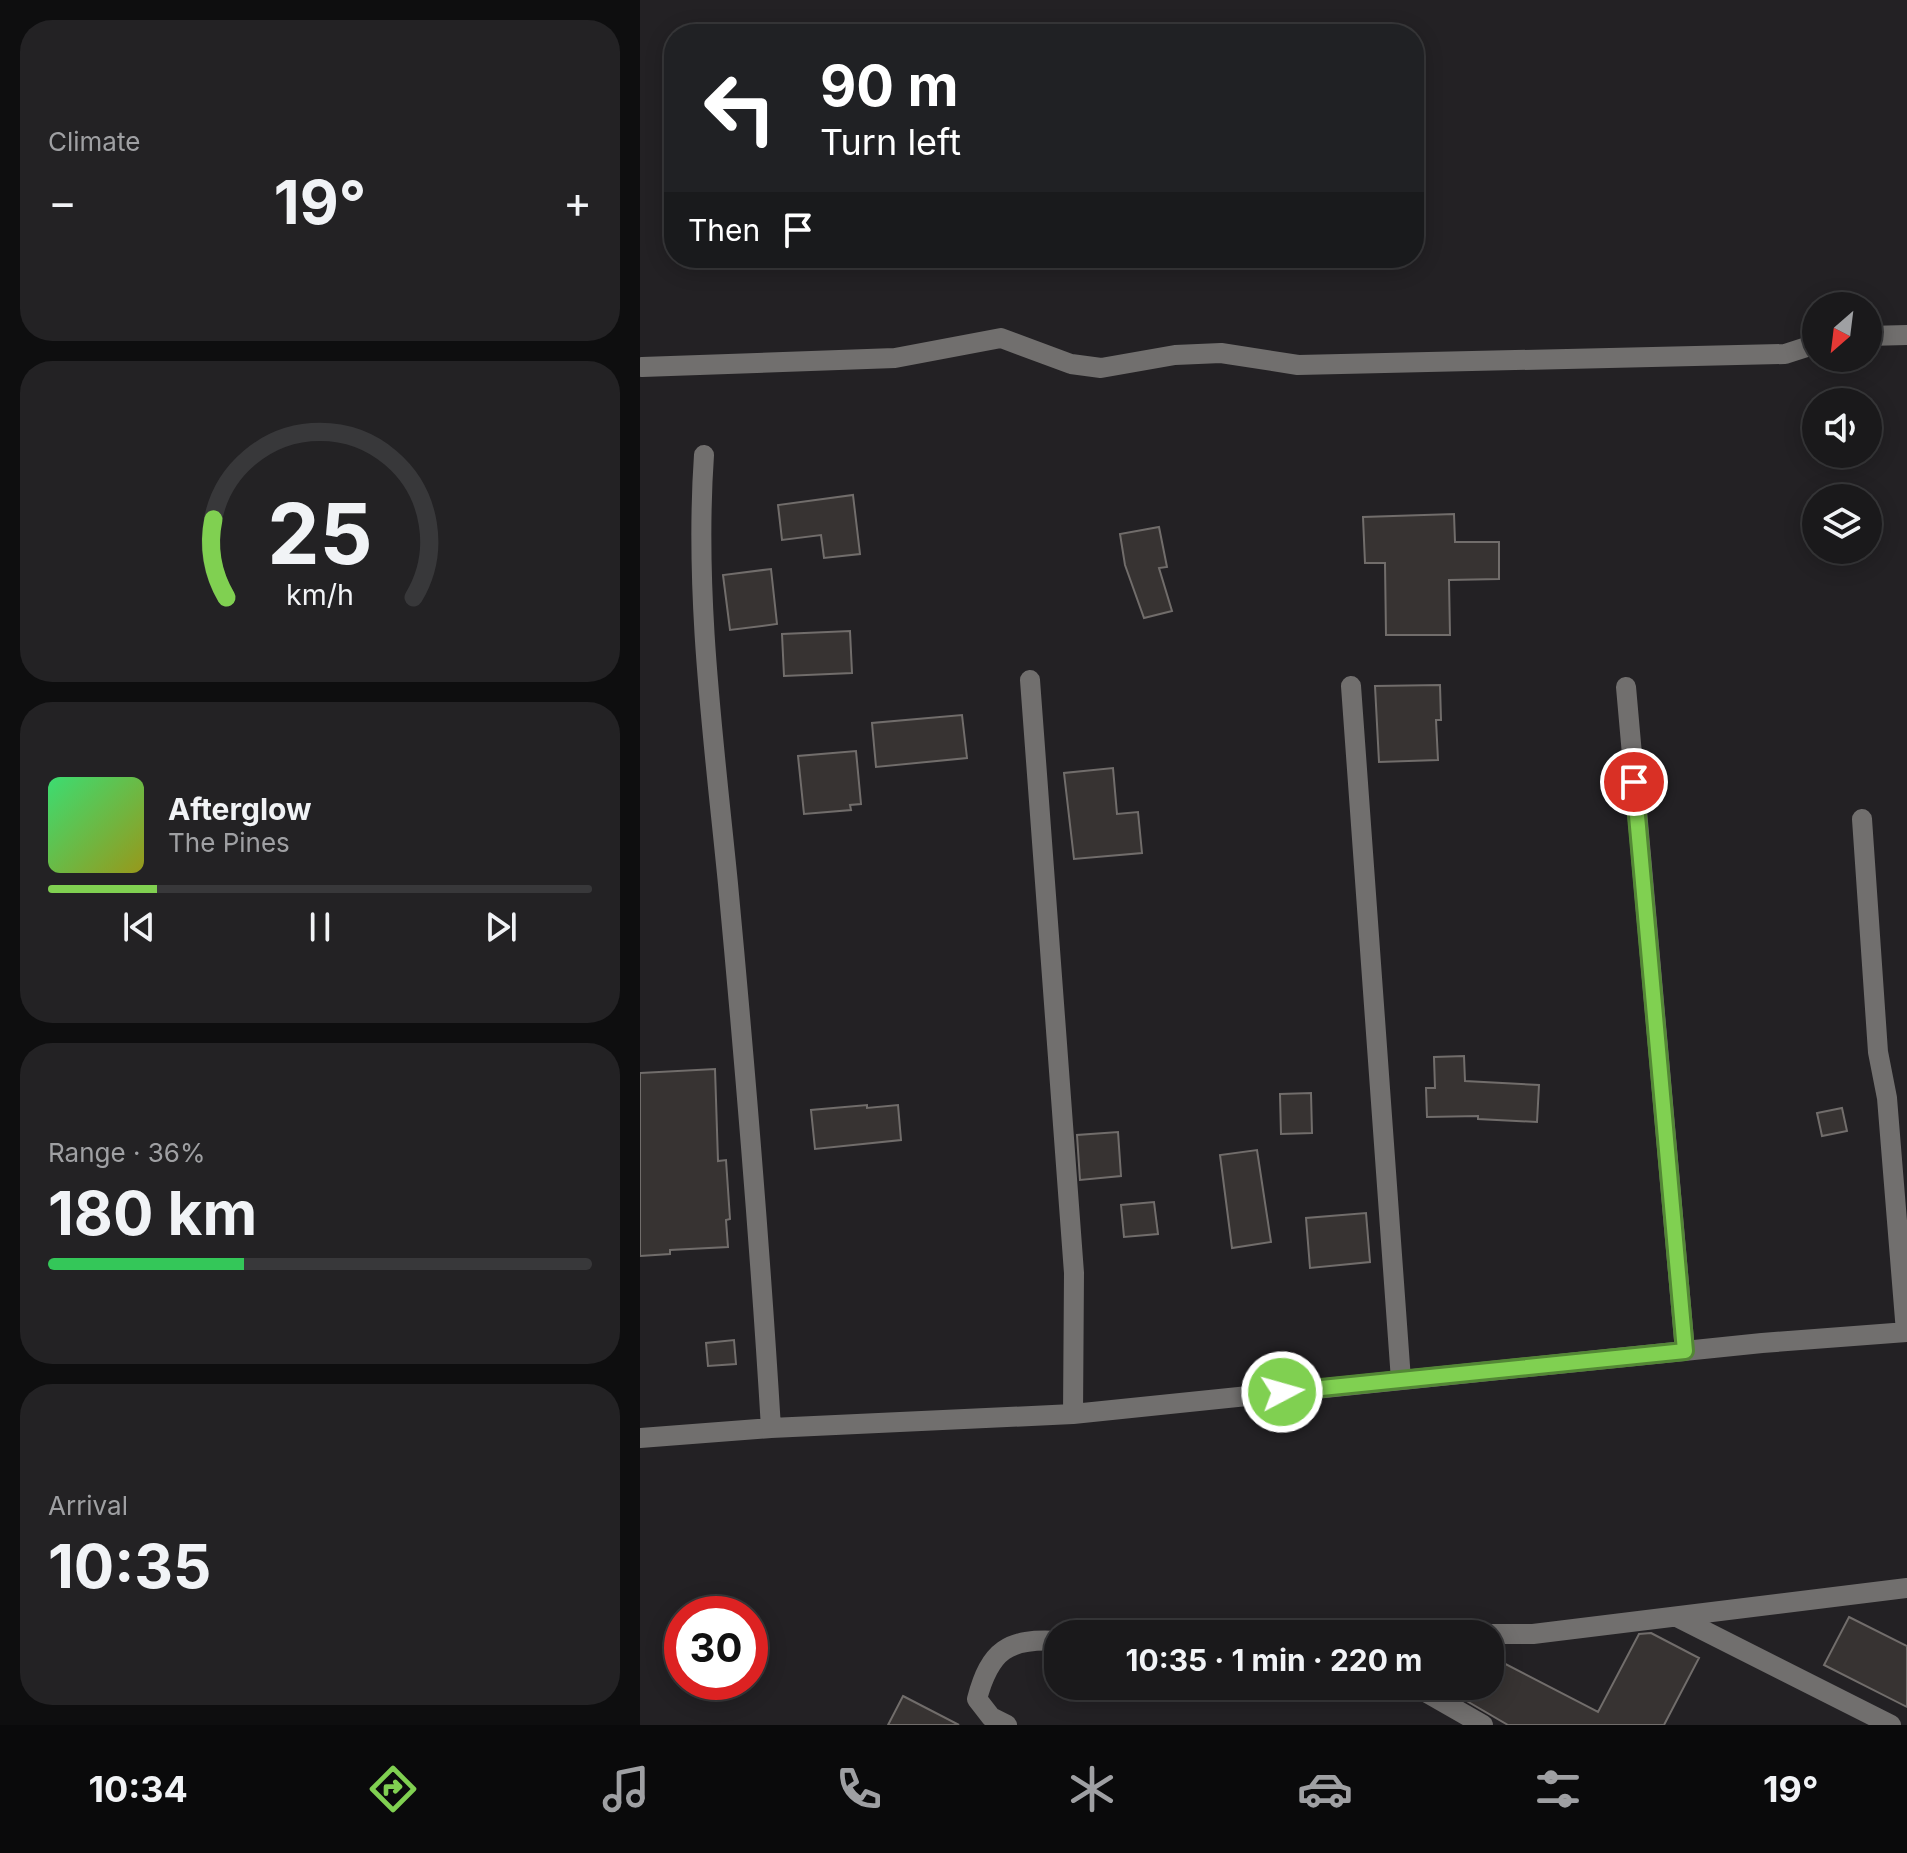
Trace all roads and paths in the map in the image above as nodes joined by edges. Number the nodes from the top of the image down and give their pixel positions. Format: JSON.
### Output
{"nodes":[{"id":1,"x":1907,"y":335,"type":"edge"},
{"id":2,"x":1882,"y":336,"type":"edge"},
{"id":3,"x":1802,"y":349,"type":"edge"},
{"id":4,"x":642,"y":367,"type":"edge"},
{"id":5,"x":704,"y":455,"type":"dead end"},
{"id":6,"x":1030,"y":680,"type":"dead end"},
{"id":7,"x":1351,"y":686,"type":"dead end"},
{"id":8,"x":1626,"y":687,"type":"dead end"},
{"id":9,"x":1862,"y":819,"type":"dead end"},
{"id":10,"x":1907,"y":1332,"type":"edge"},
{"id":11,"x":1685,"y":1351,"type":"junction"},
{"id":12,"x":1401,"y":1380,"type":"junction"},
{"id":13,"x":1073,"y":1414,"type":"junction"},
{"id":14,"x":771,"y":1428,"type":"junction"},
{"id":15,"x":640,"y":1438,"type":"edge"},
{"id":16,"x":1907,"y":1588,"type":"edge"},
{"id":17,"x":1677,"y":1617,"type":"junction"},
{"id":18,"x":1504,"y":1634,"type":"edge"},
{"id":19,"x":1044,"y":1640,"type":"edge"},
{"id":20,"x":1439,"y":1700,"type":"edge"},
{"id":21,"x":1007,"y":1725,"type":"edge"},
{"id":22,"x":1483,"y":1725,"type":"edge"},
{"id":23,"x":1891,"y":1725,"type":"edge"}],
"edges":[{"from":1,"to":2,"type":"street"},
{"from":3,"to":4,"type":"street"},
{"from":5,"to":14,"type":"street"},
{"from":6,"to":13,"type":"street"},
{"from":7,"to":12,"type":"street"},
{"from":8,"to":11,"type":"street"},
{"from":9,"to":10,"type":"street"},
{"from":10,"to":11,"type":"street"},
{"from":11,"to":12,"type":"street"},
{"from":12,"to":13,"type":"street"},
{"from":13,"to":14,"type":"street"},
{"from":14,"to":15,"type":"street"},
{"from":16,"to":17,"type":"street"},
{"from":17,"to":18,"type":"street"},
{"from":17,"to":23,"type":"street"},
{"from":19,"to":21,"type":"street"},
{"from":20,"to":22,"type":"street"}]}
